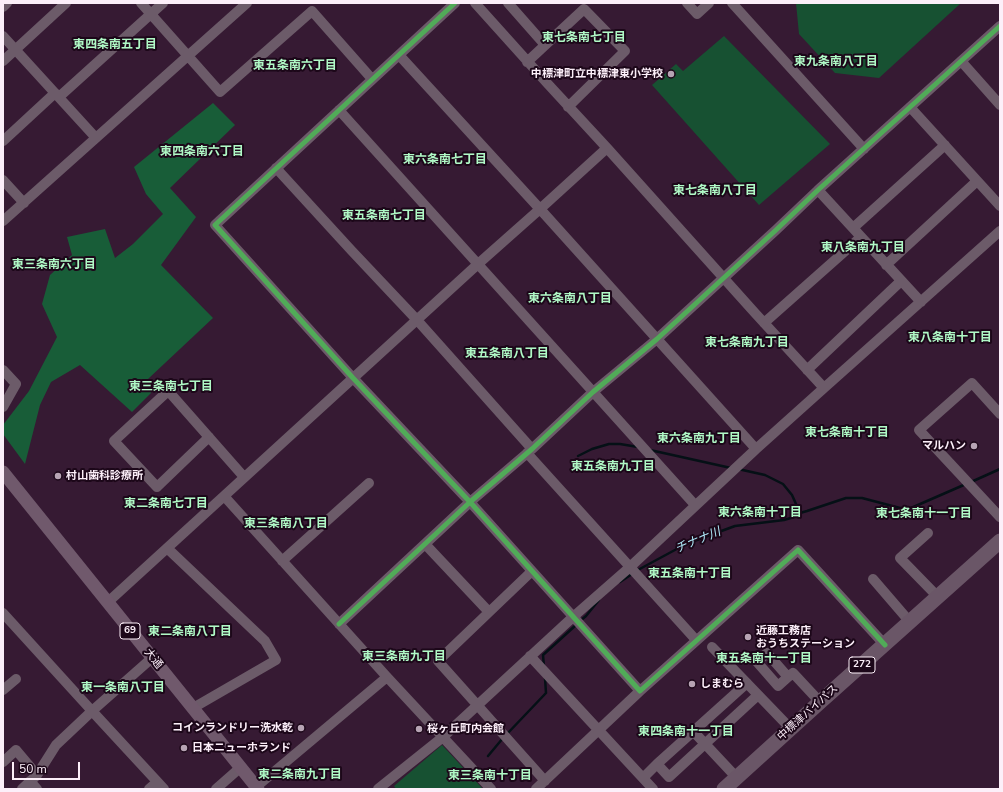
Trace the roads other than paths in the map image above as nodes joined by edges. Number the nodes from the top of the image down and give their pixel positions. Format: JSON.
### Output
{"nodes":[{"id":1,"x":7,"y":3,"type":"edge"},
{"id":2,"x":66,"y":3,"type":"edge"},
{"id":3,"x":141,"y":3,"type":"edge"},
{"id":4,"x":163,"y":3,"type":"edge"},
{"id":5,"x":247,"y":3,"type":"edge"},
{"id":6,"x":455,"y":3,"type":"edge"},
{"id":7,"x":475,"y":3,"type":"edge"},
{"id":8,"x":508,"y":3,"type":"edge"},
{"id":9,"x":687,"y":3,"type":"edge"},
{"id":10,"x":709,"y":3,"type":"edge"},
{"id":11,"x":732,"y":3,"type":"edge"},
{"id":12,"x":3,"y":7,"type":"edge"},
{"id":13,"x":150,"y":14,"type":"junction"},
{"id":14,"x":1000,"y":26,"type":"edge"},
{"id":15,"x":3,"y":36,"type":"edge"},
{"id":16,"x":545,"y":45,"type":"junction"},
{"id":17,"x":16,"y":50,"type":"junction"},
{"id":18,"x":399,"y":55,"type":"junction"},
{"id":19,"x":187,"y":56,"type":"junction"},
{"id":20,"x":3,"y":61,"type":"edge"},
{"id":21,"x":961,"y":61,"type":"junction"},
{"id":22,"x":528,"y":62,"type":"junction"},
{"id":23,"x":372,"y":79,"type":"junction"},
{"id":24,"x":57,"y":95,"type":"junction"},
{"id":25,"x":1000,"y":105,"type":"edge"},
{"id":26,"x":568,"y":107,"type":"junction"},
{"id":27,"x":910,"y":107,"type":"junction"},
{"id":28,"x":339,"y":110,"type":"junction"},
{"id":29,"x":96,"y":138,"type":"junction"},
{"id":30,"x":3,"y":141,"type":"edge"},
{"id":31,"x":945,"y":145,"type":"junction"},
{"id":32,"x":607,"y":148,"type":"junction"},
{"id":33,"x":864,"y":149,"type":"junction"},
{"id":34,"x":276,"y":168,"type":"junction"},
{"id":35,"x":3,"y":180,"type":"edge"},
{"id":36,"x":977,"y":181,"type":"junction"},
{"id":37,"x":818,"y":190,"type":"junction"},
{"id":38,"x":24,"y":203,"type":"junction"},
{"id":39,"x":1000,"y":206,"type":"edge"},
{"id":40,"x":540,"y":209,"type":"junction"},
{"id":41,"x":3,"y":221,"type":"edge"},
{"id":42,"x":853,"y":228,"type":"junction"},
{"id":43,"x":1000,"y":231,"type":"edge"},
{"id":44,"x":862,"y":237,"type":"junction"},
{"id":45,"x":478,"y":264,"type":"junction"},
{"id":46,"x":886,"y":265,"type":"junction"},
{"id":47,"x":723,"y":278,"type":"junction"},
{"id":48,"x":901,"y":281,"type":"junction"},
{"id":49,"x":921,"y":302,"type":"junction"},
{"id":50,"x":417,"y":320,"type":"junction"},
{"id":51,"x":764,"y":323,"type":"junction"},
{"id":52,"x":657,"y":339,"type":"junction"},
{"id":53,"x":3,"y":370,"type":"edge"},
{"id":54,"x":807,"y":370,"type":"junction"},
{"id":55,"x":353,"y":378,"type":"junction"},
{"id":56,"x":824,"y":388,"type":"junction"},
{"id":57,"x":593,"y":392,"type":"junction"},
{"id":58,"x":3,"y":407,"type":"edge"},
{"id":59,"x":1000,"y":414,"type":"edge"},
{"id":60,"x":209,"y":437,"type":"junction"},
{"id":61,"x":756,"y":449,"type":"junction"},
{"id":62,"x":529,"y":451,"type":"junction"},
{"id":63,"x":3,"y":472,"type":"edge"},
{"id":64,"x":244,"y":477,"type":"junction"},
{"id":65,"x":369,"y":483,"type":"dead end"},
{"id":66,"x":224,"y":496,"type":"junction"},
{"id":67,"x":470,"y":502,"type":"junction"},
{"id":68,"x":695,"y":505,"type":"junction"},
{"id":69,"x":1000,"y":517,"type":"edge"},
{"id":70,"x":928,"y":533,"type":"dead end"},
{"id":71,"x":1000,"y":541,"type":"edge"},
{"id":72,"x":425,"y":544,"type":"junction"},
{"id":73,"x":167,"y":548,"type":"junction"},
{"id":74,"x":282,"y":561,"type":"junction"},
{"id":75,"x":630,"y":567,"type":"junction"},
{"id":76,"x":532,"y":571,"type":"junction"},
{"id":77,"x":873,"y":579,"type":"dead end"},
{"id":78,"x":938,"y":597,"type":"junction"},
{"id":79,"x":108,"y":602,"type":"junction"},
{"id":80,"x":3,"y":612,"type":"edge"},
{"id":81,"x":489,"y":612,"type":"junction"},
{"id":82,"x":573,"y":617,"type":"junction"},
{"id":83,"x":910,"y":622,"type":"junction"},
{"id":84,"x":339,"y":624,"type":"junction"},
{"id":85,"x":696,"y":640,"type":"junction"},
{"id":86,"x":885,"y":645,"type":"junction"},
{"id":87,"x":712,"y":647,"type":"dead end"},
{"id":88,"x":530,"y":656,"type":"junction"},
{"id":89,"x":152,"y":658,"type":"junction"},
{"id":90,"x":387,"y":677,"type":"junction"},
{"id":91,"x":788,"y":677,"type":"dead end"},
{"id":92,"x":16,"y":679,"type":"dead end"},
{"id":93,"x":746,"y":683,"type":"junction"},
{"id":94,"x":3,"y":690,"type":"edge"},
{"id":95,"x":640,"y":691,"type":"junction"},
{"id":96,"x":758,"y":694,"type":"junction"},
{"id":97,"x":820,"y":702,"type":"junction"},
{"id":98,"x":477,"y":705,"type":"junction"},
{"id":99,"x":193,"y":708,"type":"junction"},
{"id":100,"x":92,"y":711,"type":"junction"},
{"id":101,"x":791,"y":729,"type":"junction"},
{"id":102,"x":599,"y":730,"type":"junction"},
{"id":103,"x":694,"y":731,"type":"junction"},
{"id":104,"x":443,"y":737,"type":"junction"},
{"id":105,"x":705,"y":743,"type":"junction"},
{"id":106,"x":3,"y":762,"type":"edge"},
{"id":107,"x":658,"y":764,"type":"junction"},
{"id":108,"x":241,"y":767,"type":"junction"},
{"id":109,"x":643,"y":778,"type":"junction"},
{"id":110,"x":736,"y":778,"type":"junction"},
{"id":111,"x":544,"y":781,"type":"junction"},
{"id":112,"x":35,"y":782,"type":"edge"},
{"id":113,"x":160,"y":785,"type":"edge"},
{"id":114,"x":257,"y":788,"type":"edge"},
{"id":115,"x":22,"y":789,"type":"edge"},
{"id":116,"x":149,"y":789,"type":"edge"},
{"id":117,"x":216,"y":789,"type":"edge"},
{"id":118,"x":378,"y":789,"type":"edge"},
{"id":119,"x":492,"y":789,"type":"edge"},
{"id":120,"x":536,"y":789,"type":"edge"},
{"id":121,"x":653,"y":789,"type":"edge"},
{"id":122,"x":724,"y":789,"type":"edge"}],
"edges":[{"from":1,"to":12,"type":"street"},
{"from":2,"to":17,"type":"street"},
{"from":3,"to":13,"type":"street"},
{"from":4,"to":13,"type":"street"},
{"from":5,"to":19,"type":"street"},
{"from":6,"to":18,"type":"street"},
{"from":7,"to":22,"type":"street"},
{"from":8,"to":16,"type":"street"},
{"from":9,"to":10,"type":"street"},
{"from":11,"to":33,"type":"street"},
{"from":13,"to":19,"type":"street"},
{"from":13,"to":24,"type":"street"},
{"from":14,"to":21,"type":"street"},
{"from":15,"to":17,"type":"street"},
{"from":16,"to":22,"type":"street"},
{"from":16,"to":26,"type":"street"},
{"from":17,"to":20,"type":"street"},
{"from":17,"to":24,"type":"street"},
{"from":18,"to":23,"type":"street"},
{"from":18,"to":40,"type":"street"},
{"from":19,"to":23,"type":"street"},
{"from":19,"to":29,"type":"street"},
{"from":21,"to":25,"type":"street"},
{"from":21,"to":27,"type":"street"},
{"from":22,"to":26,"type":"street"},
{"from":23,"to":28,"type":"street"},
{"from":24,"to":29,"type":"street"},
{"from":24,"to":30,"type":"street"},
{"from":26,"to":32,"type":"street"},
{"from":27,"to":31,"type":"street"},
{"from":27,"to":33,"type":"street"},
{"from":28,"to":34,"type":"street"},
{"from":28,"to":45,"type":"street"},
{"from":29,"to":38,"type":"street"},
{"from":31,"to":36,"type":"street"},
{"from":31,"to":42,"type":"street"},
{"from":32,"to":40,"type":"street"},
{"from":32,"to":47,"type":"street"},
{"from":33,"to":37,"type":"street"},
{"from":34,"to":50,"type":"street"},
{"from":34,"to":55,"type":"street"},
{"from":35,"to":38,"type":"street"},
{"from":36,"to":39,"type":"street"},
{"from":36,"to":46,"type":"street"},
{"from":37,"to":42,"type":"street"},
{"from":37,"to":47,"type":"street"},
{"from":38,"to":41,"type":"street"},
{"from":40,"to":45,"type":"street"},
{"from":40,"to":52,"type":"street"},
{"from":42,"to":44,"type":"street"},
{"from":43,"to":49,"type":"street"},
{"from":44,"to":46,"type":"street"},
{"from":44,"to":51,"type":"street"},
{"from":45,"to":50,"type":"street"},
{"from":45,"to":57,"type":"street"},
{"from":46,"to":48,"type":"street"},
{"from":47,"to":51,"type":"street"},
{"from":47,"to":52,"type":"street"},
{"from":48,"to":49,"type":"street"},
{"from":48,"to":54,"type":"street"},
{"from":49,"to":56,"type":"street"},
{"from":50,"to":55,"type":"street"},
{"from":50,"to":62,"type":"street"},
{"from":51,"to":54,"type":"street"},
{"from":52,"to":57,"type":"street"},
{"from":52,"to":61,"type":"street"},
{"from":53,"to":58,"type":"street"},
{"from":54,"to":56,"type":"street"},
{"from":55,"to":64,"type":"street"},
{"from":55,"to":67,"type":"street"},
{"from":56,"to":61,"type":"street"},
{"from":57,"to":62,"type":"street"},
{"from":57,"to":68,"type":"street"},
{"from":59,"to":69,"type":"street"},
{"from":60,"to":60,"type":"street"},
{"from":60,"to":64,"type":"street"},
{"from":61,"to":68,"type":"street"},
{"from":62,"to":67,"type":"street"},
{"from":62,"to":75,"type":"street"},
{"from":63,"to":79,"type":"main road","name":"大通","number":"69"},
{"from":64,"to":66,"type":"street"},
{"from":65,"to":74,"type":"street"},
{"from":66,"to":73,"type":"street"},
{"from":66,"to":74,"type":"street"},
{"from":67,"to":72,"type":"street"},
{"from":67,"to":76,"type":"street"},
{"from":68,"to":75,"type":"street"},
{"from":70,"to":78,"type":"street"},
{"from":71,"to":78,"type":"highway","name":"中標津バイパス","number":"272"},
{"from":72,"to":81,"type":"street"},
{"from":72,"to":84,"type":"street"},
{"from":73,"to":79,"type":"street"},
{"from":73,"to":99,"type":"street"},
{"from":74,"to":84,"type":"street"},
{"from":75,"to":82,"type":"street"},
{"from":75,"to":85,"type":"street"},
{"from":76,"to":81,"type":"street"},
{"from":76,"to":82,"type":"street"},
{"from":77,"to":83,"type":"street"},
{"from":78,"to":83,"type":"highway","name":"中標津バイパス","number":"272"},
{"from":79,"to":89,"type":"main road","name":"大通","number":"69"},
{"from":80,"to":100,"type":"street"},
{"from":81,"to":98,"type":"street"},
{"from":82,"to":88,"type":"street"},
{"from":82,"to":95,"type":"street"},
{"from":83,"to":86,"type":"highway","name":"中標津バイパス","number":"272"},
{"from":84,"to":90,"type":"street"},
{"from":85,"to":86,"type":"street"},
{"from":85,"to":95,"type":"street"},
{"from":86,"to":97,"type":"highway","name":"中標津バイパス","number":"272"},
{"from":87,"to":93,"type":"street"},
{"from":88,"to":98,"type":"street"},
{"from":88,"to":102,"type":"street"},
{"from":89,"to":99,"type":"main road","name":"大通","number":"69"},
{"from":89,"to":100,"type":"street"},
{"from":90,"to":104,"type":"street"},
{"from":90,"to":114,"type":"street"},
{"from":91,"to":97,"type":"street"},
{"from":92,"to":94,"type":"street"},
{"from":93,"to":96,"type":"street"},
{"from":93,"to":103,"type":"street"},
{"from":95,"to":102,"type":"street"},
{"from":96,"to":101,"type":"street"},
{"from":96,"to":105,"type":"street"},
{"from":97,"to":101,"type":"highway","name":"中標津バイパス","number":"272"},
{"from":98,"to":104,"type":"street"},
{"from":98,"to":111,"type":"street"},
{"from":99,"to":108,"type":"main road","name":"大通","number":"69"},
{"from":100,"to":112,"type":"street"},
{"from":100,"to":113,"type":"street"},
{"from":101,"to":110,"type":"highway","name":"中標津バイパス","number":"272"},
{"from":102,"to":109,"type":"street"},
{"from":102,"to":111,"type":"street"},
{"from":103,"to":105,"type":"street"},
{"from":103,"to":107,"type":"street"},
{"from":104,"to":118,"type":"street"},
{"from":104,"to":119,"type":"street"},
{"from":105,"to":107,"type":"street"},
{"from":105,"to":110,"type":"street"},
{"from":106,"to":112,"type":"street"},
{"from":107,"to":109,"type":"street"},
{"from":108,"to":114,"type":"main road","name":"大通","number":"69"},
{"from":108,"to":117,"type":"street"},
{"from":109,"to":121,"type":"street"},
{"from":110,"to":122,"type":"highway","name":"中標津バイパス","number":"272"},
{"from":111,"to":120,"type":"street"},
{"from":112,"to":115,"type":"street"},
{"from":113,"to":116,"type":"street"}]}
